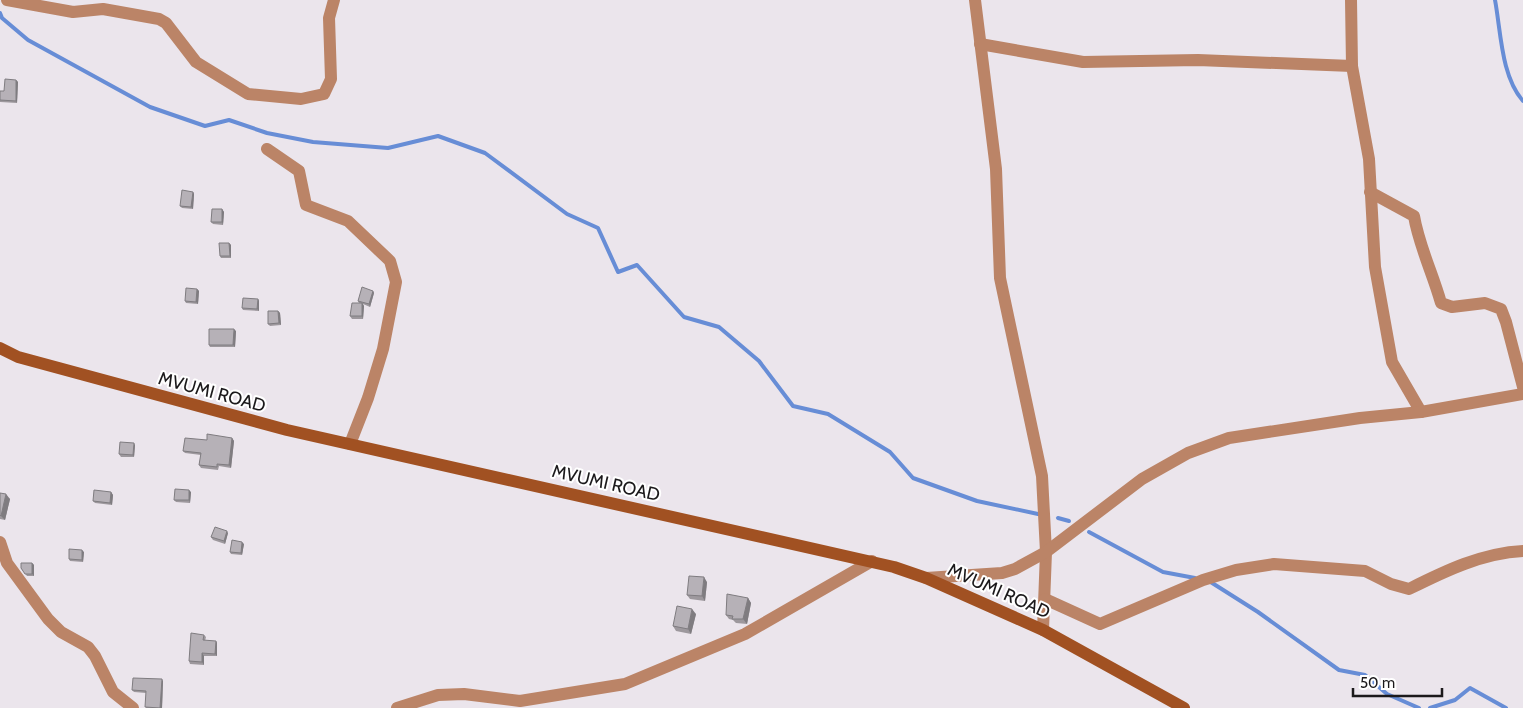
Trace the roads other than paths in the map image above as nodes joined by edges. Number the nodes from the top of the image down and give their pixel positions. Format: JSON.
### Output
{"nodes":[{"id":1,"x":7,"y":0,"type":"edge"},
{"id":2,"x":334,"y":0,"type":"edge"},
{"id":3,"x":975,"y":0,"type":"edge"},
{"id":4,"x":1350,"y":0,"type":"edge"},
{"id":5,"x":980,"y":44,"type":"junction"},
{"id":6,"x":1352,"y":66,"type":"junction"},
{"id":7,"x":267,"y":149,"type":"dead end"},
{"id":8,"x":1370,"y":192,"type":"junction"},
{"id":9,"x":0,"y":348,"type":"edge"},
{"id":10,"x":1523,"y":387,"type":"edge"},
{"id":11,"x":1523,"y":394,"type":"edge"},
{"id":12,"x":1421,"y":412,"type":"junction"},
{"id":13,"x":350,"y":444,"type":"junction"},
{"id":14,"x":0,"y":542,"type":"edge"},
{"id":15,"x":1523,"y":551,"type":"edge"},
{"id":16,"x":1046,"y":552,"type":"junction"},
{"id":17,"x":872,"y":562,"type":"junction"},
{"id":18,"x":926,"y":578,"type":"junction"},
{"id":19,"x":1045,"y":599,"type":"junction"},
{"id":20,"x":1044,"y":630,"type":"junction"},
{"id":21,"x":133,"y":708,"type":"edge"},
{"id":22,"x":397,"y":708,"type":"edge"},
{"id":23,"x":1184,"y":708,"type":"edge"}],
"edges":[{"from":1,"to":2,"type":"street"},
{"from":3,"to":5,"type":"street"},
{"from":4,"to":6,"type":"street"},
{"from":5,"to":6,"type":"street"},
{"from":5,"to":16,"type":"street"},
{"from":6,"to":8,"type":"street"},
{"from":7,"to":13,"type":"street"},
{"from":8,"to":10,"type":"street"},
{"from":8,"to":12,"type":"street"},
{"from":9,"to":13,"type":"street","name":"MVUMI ROAD"},
{"from":11,"to":12,"type":"street"},
{"from":12,"to":16,"type":"street"},
{"from":13,"to":17,"type":"street","name":"MVUMI ROAD"},
{"from":14,"to":21,"type":"street"},
{"from":15,"to":19,"type":"street"},
{"from":16,"to":18,"type":"street"},
{"from":16,"to":19,"type":"street"},
{"from":17,"to":18,"type":"street","name":"MVUMI ROAD"},
{"from":17,"to":22,"type":"street"},
{"from":18,"to":20,"type":"street","name":"MVUMI ROAD"},
{"from":19,"to":20,"type":"street"},
{"from":20,"to":23,"type":"street","name":"MVUMI ROAD"}]}
